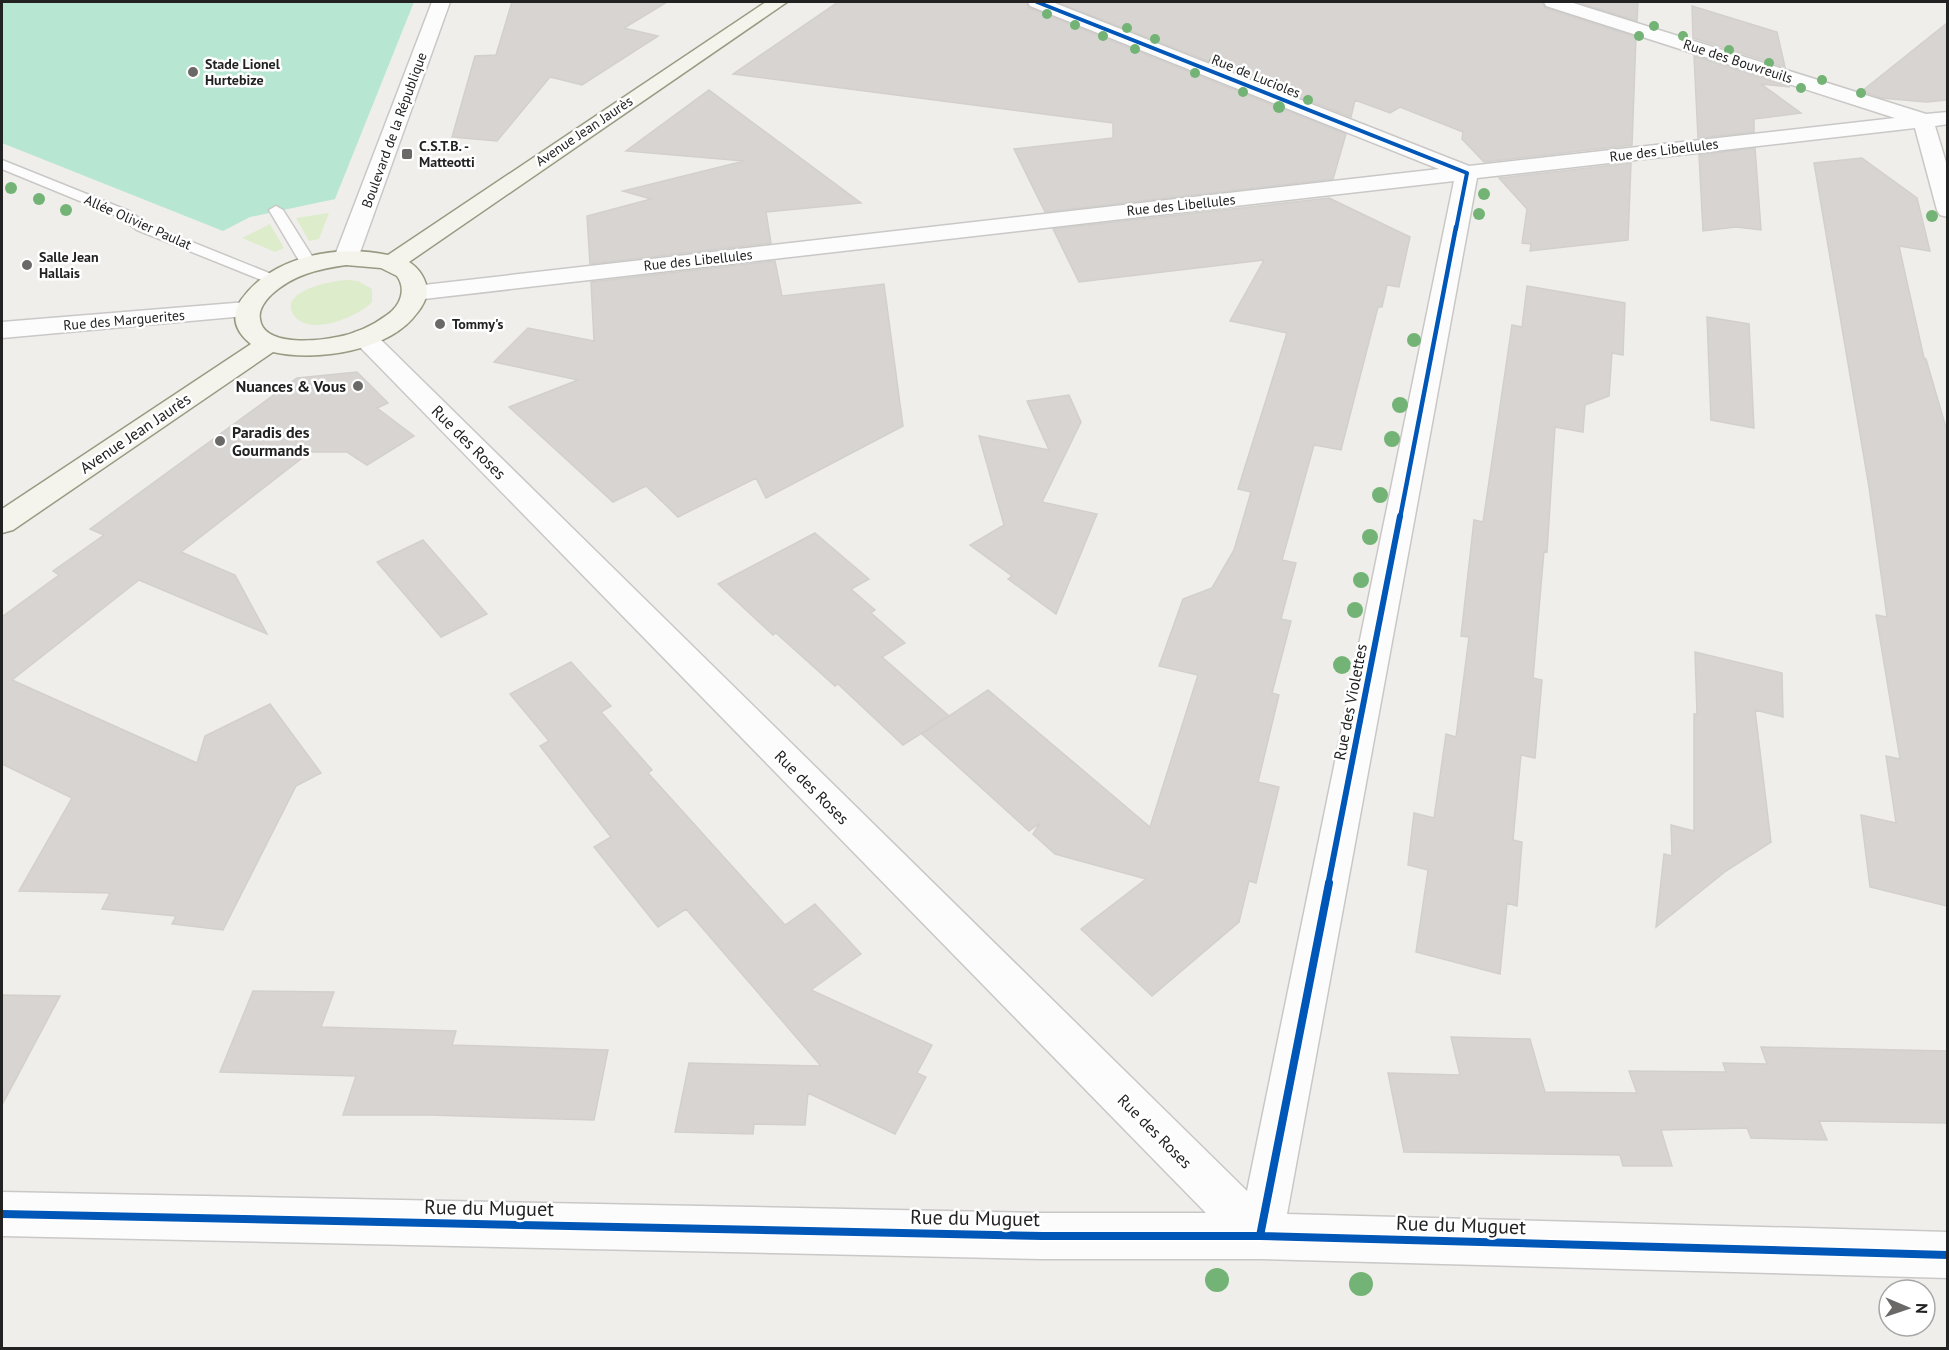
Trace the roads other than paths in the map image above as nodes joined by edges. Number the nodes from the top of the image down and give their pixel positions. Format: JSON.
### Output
{"nodes":[{"id":1,"x":441,"y":2,"type":"edge"},
{"id":2,"x":778,"y":2,"type":"edge"},
{"id":3,"x":1037,"y":2,"type":"edge"},
{"id":4,"x":1553,"y":2,"type":"edge"},
{"id":5,"x":1947,"y":118,"type":"edge"},
{"id":6,"x":1923,"y":120,"type":"junction"},
{"id":7,"x":2,"y":164,"type":"edge"},
{"id":8,"x":1467,"y":173,"type":"junction"},
{"id":9,"x":276,"y":210,"type":"dead end"},
{"id":10,"x":1947,"y":210,"type":"edge"},
{"id":11,"x":346,"y":258,"type":"junction"},
{"id":12,"x":391,"y":263,"type":"junction"},
{"id":13,"x":309,"y":264,"type":"junction"},
{"id":14,"x":274,"y":280,"type":"junction"},
{"id":15,"x":415,"y":293,"type":"junction"},
{"id":16,"x":247,"y":310,"type":"junction"},
{"id":17,"x":2,"y":330,"type":"edge"},
{"id":18,"x":364,"y":338,"type":"junction"},
{"id":19,"x":269,"y":343,"type":"junction"},
{"id":20,"x":2,"y":523,"type":"edge"},
{"id":21,"x":2,"y":1214,"type":"edge"},
{"id":22,"x":1260,"y":1236,"type":"junction"},
{"id":23,"x":1947,"y":1255,"type":"edge"}],
"edges":[{"from":1,"to":11,"type":"street","name":"Boulevard de la République"},
{"from":2,"to":12,"type":"main road","name":"Avenue Jean Jaurès"},
{"from":3,"to":8,"type":"street","name":"Rue de Lucioles"},
{"from":4,"to":6,"type":"street","name":"Rue des Bouvreuils"},
{"from":5,"to":6,"type":"street","name":"Rue des Libellules"},
{"from":6,"to":8,"type":"street","name":"Rue des Libellules"},
{"from":6,"to":10,"type":"street"},
{"from":7,"to":14,"type":"lane","name":"Allée Olivier Paulat"},
{"from":8,"to":15,"type":"street","name":"Rue des Libellules"},
{"from":8,"to":22,"type":"street","name":"Rue des Violettes"},
{"from":9,"to":13,"type":"lane"},
{"from":11,"to":12,"type":"main road"},
{"from":11,"to":13,"type":"main road"},
{"from":12,"to":15,"type":"main road"},
{"from":13,"to":14,"type":"main road"},
{"from":14,"to":16,"type":"main road"},
{"from":15,"to":18,"type":"main road"},
{"from":16,"to":17,"type":"street","name":"Rue des Marguerites"},
{"from":16,"to":19,"type":"main road"},
{"from":18,"to":19,"type":"main road"},
{"from":18,"to":22,"type":"street","name":"Rue des Roses"},
{"from":19,"to":20,"type":"main road","name":"Avenue Jean Jaurès"},
{"from":21,"to":22,"type":"street","name":"Rue du Muguet"},
{"from":22,"to":23,"type":"street","name":"Rue du Muguet"}]}
